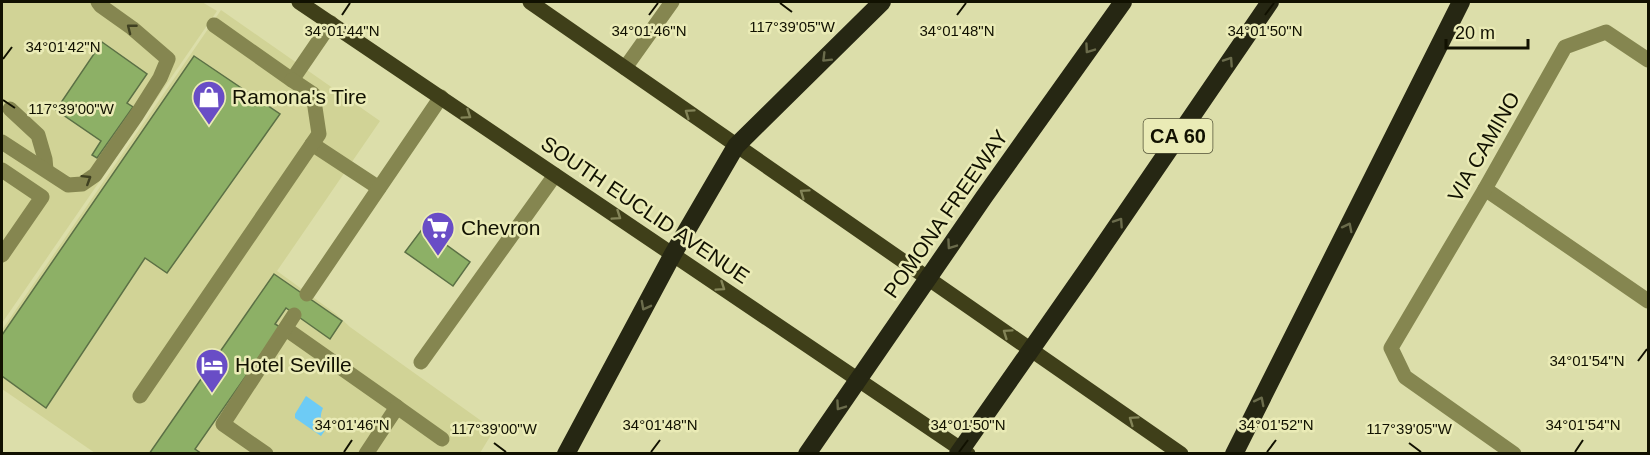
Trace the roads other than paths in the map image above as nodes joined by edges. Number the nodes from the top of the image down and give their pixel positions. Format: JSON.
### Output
{"nodes":[{"id":1,"x":98,"y":2,"type":"edge"},
{"id":2,"x":299,"y":2,"type":"edge"},
{"id":3,"x":530,"y":2,"type":"edge"},
{"id":4,"x":672,"y":2,"type":"edge"},
{"id":5,"x":882,"y":2,"type":"edge"},
{"id":6,"x":1123,"y":2,"type":"edge"},
{"id":7,"x":1270,"y":2,"type":"edge"},
{"id":8,"x":1461,"y":2,"type":"edge"},
{"id":9,"x":331,"y":23,"type":"junction"},
{"id":10,"x":214,"y":25,"type":"dead end"},
{"id":11,"x":1648,"y":60,"type":"edge"},
{"id":12,"x":625,"y":68,"type":"junction"},
{"id":13,"x":292,"y":80,"type":"junction"},
{"id":14,"x":441,"y":97,"type":"junction"},
{"id":15,"x":10,"y":109,"type":"dead end"},
{"id":16,"x":2,"y":142,"type":"edge"},
{"id":17,"x":312,"y":144,"type":"junction"},
{"id":18,"x":736,"y":146,"type":"junction"},
{"id":19,"x":2,"y":170,"type":"edge"},
{"id":20,"x":46,"y":170,"type":"junction"},
{"id":21,"x":555,"y":175,"type":"junction"},
{"id":22,"x":379,"y":188,"type":"junction"},
{"id":23,"x":1485,"y":189,"type":"junction"},
{"id":24,"x":673,"y":254,"type":"junction"},
{"id":25,"x":2,"y":255,"type":"edge"},
{"id":26,"x":307,"y":294,"type":"dead end"},
{"id":27,"x":1648,"y":301,"type":"edge"},
{"id":28,"x":294,"y":315,"type":"dead end"},
{"id":29,"x":286,"y":329,"type":"junction"},
{"id":30,"x":421,"y":362,"type":"dead end"},
{"id":31,"x":140,"y":396,"type":"dead end"},
{"id":32,"x":397,"y":407,"type":"junction"},
{"id":33,"x":442,"y":439,"type":"dead end"},
{"id":34,"x":807,"y":452,"type":"edge"},
{"id":35,"x":266,"y":453,"type":"edge"},
{"id":36,"x":366,"y":453,"type":"edge"},
{"id":37,"x":566,"y":453,"type":"edge"},
{"id":38,"x":958,"y":453,"type":"edge"},
{"id":39,"x":968,"y":453,"type":"edge"},
{"id":40,"x":1181,"y":453,"type":"edge"},
{"id":41,"x":1234,"y":453,"type":"edge"},
{"id":42,"x":1514,"y":453,"type":"edge"}],
"edges":[{"from":20,"to":1,"type":"street","one_way":true},
{"from":2,"to":9,"type":"main road","name":"SOUTH EUCLID AVENUE"},
{"from":3,"to":12,"type":"main road"},
{"from":4,"to":12,"type":"street"},
{"from":5,"to":18,"type":"highway","one_way":true},
{"from":6,"to":34,"type":"highway","name":"POMONA FREEWAY","one_way":true},
{"from":38,"to":7,"type":"highway","number":"CA 60","one_way":true},
{"from":41,"to":8,"type":"highway","one_way":true},
{"from":9,"to":13,"type":"street"},
{"from":9,"to":14,"type":"main road","name":"SOUTH EUCLID AVENUE"},
{"from":10,"to":13,"type":"street"},
{"from":11,"to":23,"type":"street","name":"VIA CAMINO"},
{"from":18,"to":12,"type":"main road","one_way":true},
{"from":13,"to":17,"type":"street"},
{"from":14,"to":21,"type":"main road","name":"SOUTH EUCLID AVENUE","one_way":true},
{"from":14,"to":22,"type":"street"},
{"from":15,"to":20,"type":"street"},
{"from":16,"to":20,"type":"street"},
{"from":17,"to":22,"type":"street"},
{"from":17,"to":31,"type":"street"},
{"from":18,"to":24,"type":"highway"},
{"from":40,"to":18,"type":"main road","one_way":true},
{"from":19,"to":25,"type":"street"},
{"from":21,"to":24,"type":"main road","name":"SOUTH EUCLID AVENUE","one_way":true},
{"from":21,"to":30,"type":"street"},
{"from":22,"to":26,"type":"street"},
{"from":23,"to":27,"type":"street"},
{"from":23,"to":42,"type":"street","name":"VIA CAMINO"},
{"from":24,"to":37,"type":"highway","one_way":true},
{"from":24,"to":39,"type":"main road","name":"SOUTH EUCLID AVENUE","one_way":true},
{"from":28,"to":29,"type":"street"},
{"from":29,"to":32,"type":"street"},
{"from":29,"to":35,"type":"street"},
{"from":32,"to":33,"type":"street"},
{"from":32,"to":36,"type":"street"}]}
